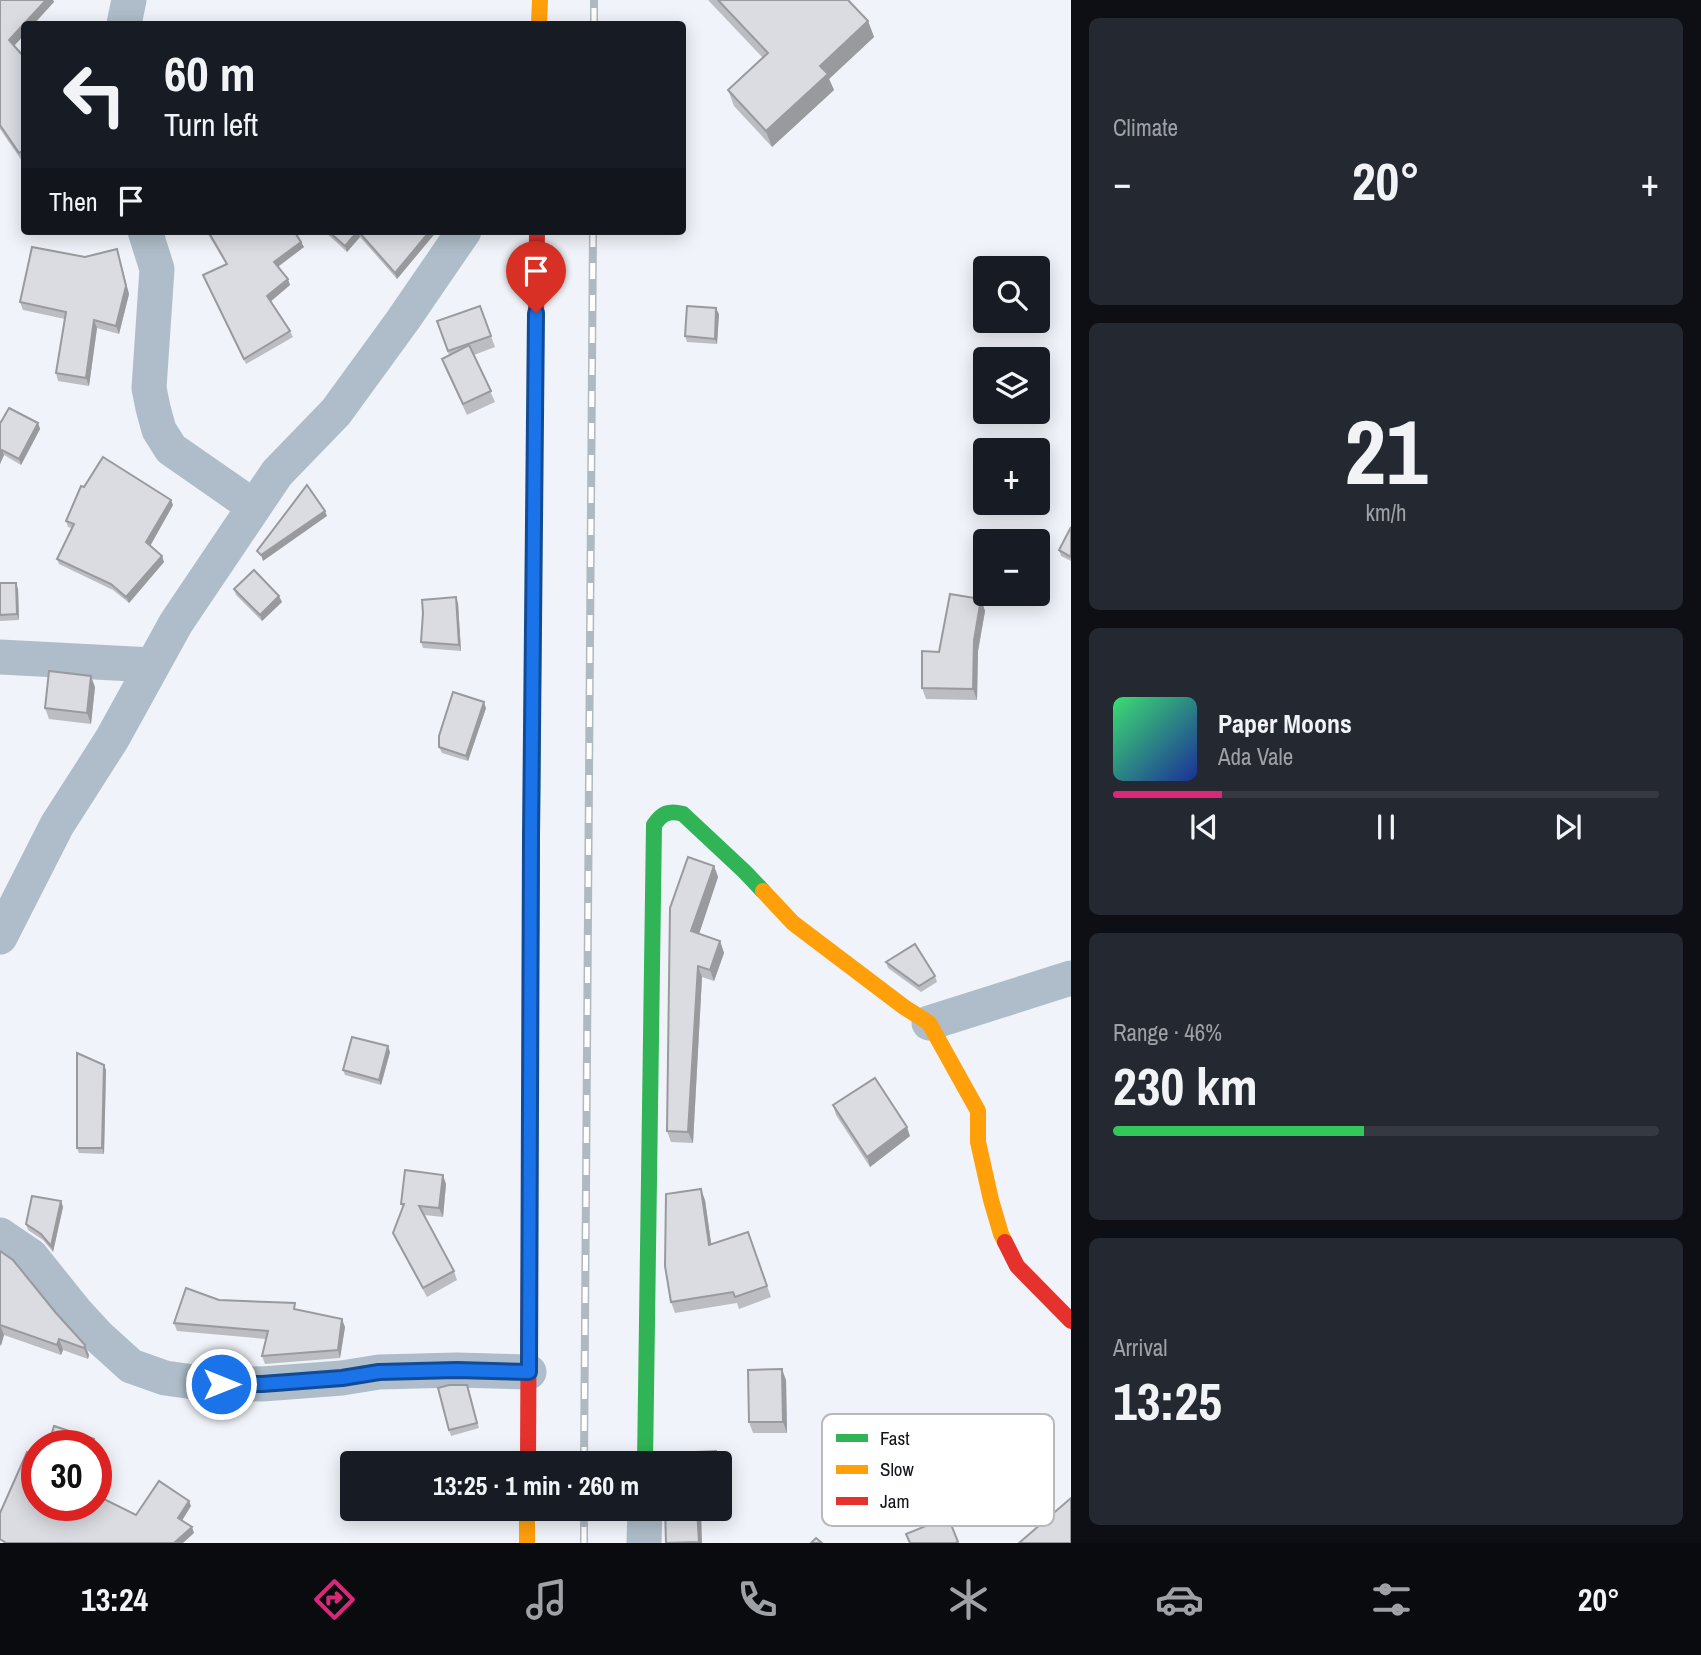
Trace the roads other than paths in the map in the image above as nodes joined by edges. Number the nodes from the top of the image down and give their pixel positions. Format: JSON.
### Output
{"nodes":[{"id":1,"x":130,"y":0,"type":"edge"},
{"id":2,"x":540,"y":0,"type":"edge"},
{"id":3,"x":124,"y":21,"type":"edge"},
{"id":4,"x":539,"y":21,"type":"edge"},
{"id":5,"x":146,"y":235,"type":"edge"},
{"id":6,"x":461,"y":235,"type":"edge"},
{"id":7,"x":537,"y":235,"type":"edge"},
{"id":8,"x":253,"y":506,"type":"junction"},
{"id":9,"x":0,"y":657,"type":"edge"},
{"id":10,"x":152,"y":665,"type":"junction"},
{"id":11,"x":0,"y":937,"type":"edge"},
{"id":12,"x":1071,"y":978,"type":"edge"},
{"id":13,"x":929,"y":1023,"type":"junction"},
{"id":14,"x":0,"y":1235,"type":"edge"},
{"id":15,"x":1071,"y":1321,"type":"edge"},
{"id":16,"x":529,"y":1372,"type":"junction"},
{"id":17,"x":528,"y":1451,"type":"edge"},
{"id":18,"x":645,"y":1451,"type":"edge"},
{"id":19,"x":527,"y":1521,"type":"edge"},
{"id":20,"x":645,"y":1521,"type":"edge"},
{"id":21,"x":527,"y":1543,"type":"edge"},
{"id":22,"x":644,"y":1543,"type":"edge"}],
"edges":[{"from":1,"to":3,"type":"street"},
{"from":2,"to":4,"type":"street"},
{"from":5,"to":8,"type":"street"},
{"from":6,"to":8,"type":"street"},
{"from":7,"to":16,"type":"street"},
{"from":8,"to":10,"type":"street"},
{"from":9,"to":10,"type":"street"},
{"from":10,"to":11,"type":"street"},
{"from":12,"to":13,"type":"street"},
{"from":13,"to":15,"type":"street"},
{"from":13,"to":18,"type":"street"},
{"from":14,"to":16,"type":"street"},
{"from":16,"to":17,"type":"street"},
{"from":19,"to":21,"type":"street"},
{"from":20,"to":22,"type":"street"}]}
